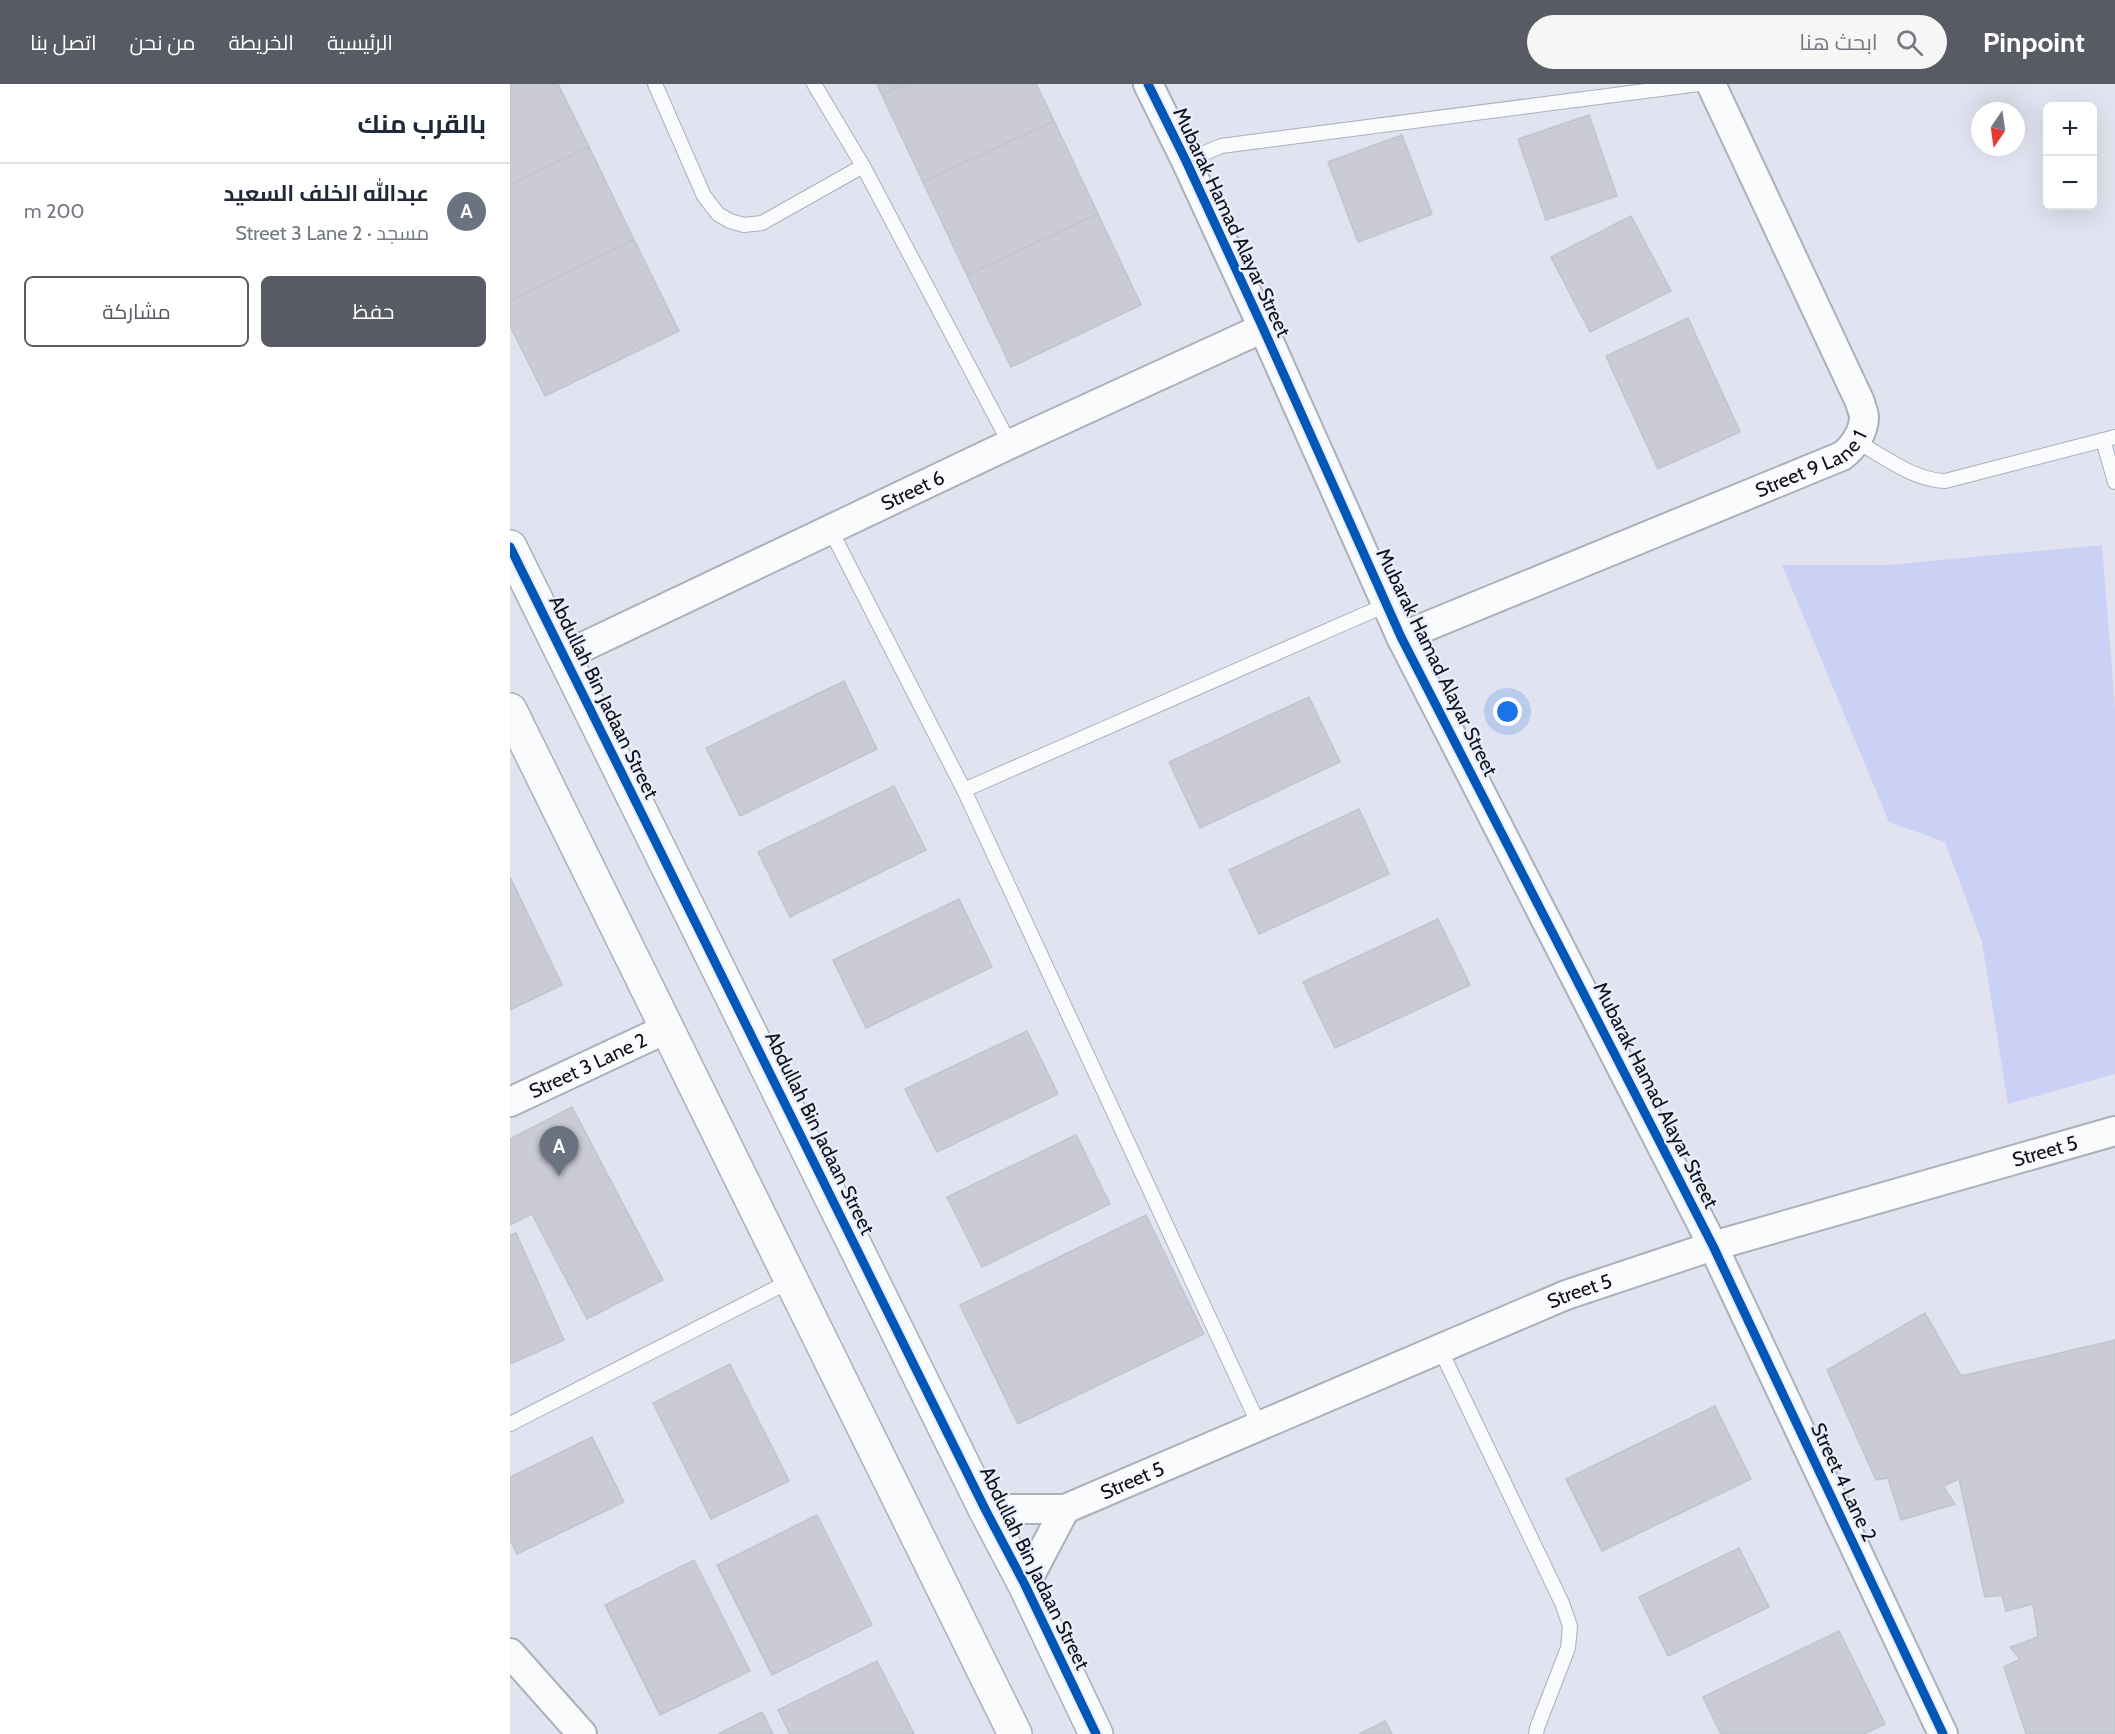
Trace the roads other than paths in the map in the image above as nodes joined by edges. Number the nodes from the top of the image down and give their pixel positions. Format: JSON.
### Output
{"nodes":[{"id":1,"x":655,"y":84,"type":"edge"},
{"id":2,"x":814,"y":84,"type":"edge"},
{"id":3,"x":1148,"y":84,"type":"edge"},
{"id":4,"x":1699,"y":84,"type":"edge"},
{"id":5,"x":1711,"y":84,"type":"edge"},
{"id":6,"x":1186,"y":161,"type":"junction"},
{"id":7,"x":864,"y":166,"type":"junction"},
{"id":8,"x":1263,"y":328,"type":"junction"},
{"id":9,"x":2109,"y":439,"type":"edge"},
{"id":10,"x":1856,"y":441,"type":"junction"},
{"id":11,"x":1010,"y":444,"type":"junction"},
{"id":12,"x":2115,"y":483,"type":"edge"},
{"id":13,"x":830,"y":529,"type":"junction"},
{"id":14,"x":510,"y":547,"type":"edge"},
{"id":15,"x":1386,"y":605,"type":"junction"},
{"id":16,"x":1401,"y":637,"type":"junction"},
{"id":17,"x":564,"y":656,"type":"junction"},
{"id":18,"x":510,"y":710,"type":"edge"},
{"id":19,"x":964,"y":790,"type":"junction"},
{"id":20,"x":666,"y":1029,"type":"junction"},
{"id":21,"x":510,"y":1102,"type":"edge"},
{"id":22,"x":2115,"y":1131,"type":"edge"},
{"id":23,"x":1713,"y":1246,"type":"junction"},
{"id":24,"x":790,"y":1281,"type":"junction"},
{"id":25,"x":1440,"y":1350,"type":"junction"},
{"id":26,"x":510,"y":1424,"type":"edge"},
{"id":27,"x":1260,"y":1427,"type":"junction"},
{"id":28,"x":986,"y":1509,"type":"junction"},
{"id":29,"x":1065,"y":1509,"type":"junction"},
{"id":30,"x":1025,"y":1585,"type":"junction"},
{"id":31,"x":510,"y":1653,"type":"edge"},
{"id":32,"x":582,"y":1734,"type":"edge"},
{"id":33,"x":1015,"y":1734,"type":"edge"},
{"id":34,"x":1096,"y":1734,"type":"edge"},
{"id":35,"x":1536,"y":1734,"type":"edge"},
{"id":36,"x":1942,"y":1734,"type":"edge"}],
"edges":[{"from":1,"to":7,"type":"lane"},
{"from":2,"to":7,"type":"lane"},
{"from":3,"to":6,"type":"street","name":"Mubarak Hamad Alayar Street"},
{"from":4,"to":6,"type":"lane"},
{"from":5,"to":10,"type":"street","name":"Street 9 Lane 1"},
{"from":6,"to":8,"type":"street","name":"Mubarak Hamad Alayar Street"},
{"from":7,"to":11,"type":"lane"},
{"from":8,"to":11,"type":"street","name":"Street 6"},
{"from":8,"to":15,"type":"street","name":"Mubarak Hamad Alayar Street"},
{"from":9,"to":10,"type":"lane"},
{"from":9,"to":12,"type":"lane"},
{"from":10,"to":16,"type":"street","name":"Street 9 Lane 1"},
{"from":11,"to":13,"type":"street","name":"Street 6"},
{"from":13,"to":17,"type":"street","name":"Street 6"},
{"from":13,"to":19,"type":"lane"},
{"from":14,"to":17,"type":"street","name":"Abdullah Bin Jadaan Street"},
{"from":15,"to":16,"type":"street","name":"Mubarak Hamad Alayar Street"},
{"from":15,"to":19,"type":"lane"},
{"from":16,"to":23,"type":"street","name":"Mubarak Hamad Alayar Street"},
{"from":17,"to":28,"type":"street","name":"Abdullah Bin Jadaan Street"},
{"from":18,"to":20,"type":"street"},
{"from":19,"to":27,"type":"lane"},
{"from":20,"to":21,"type":"street","name":"Street 3 Lane 2"},
{"from":20,"to":24,"type":"street"},
{"from":22,"to":23,"type":"street","name":"Street 5"},
{"from":23,"to":25,"type":"street","name":"Street 5"},
{"from":23,"to":36,"type":"street","name":"Street 4 Lane 2"},
{"from":24,"to":26,"type":"lane"},
{"from":24,"to":33,"type":"street"},
{"from":25,"to":27,"type":"street","name":"Street 5"},
{"from":25,"to":35,"type":"lane"},
{"from":27,"to":29,"type":"street","name":"Street 5"},
{"from":28,"to":29,"type":"street","name":"Street 5"},
{"from":28,"to":30,"type":"street","name":"Abdullah Bin Jadaan Street"},
{"from":29,"to":30,"type":"street"},
{"from":30,"to":34,"type":"street","name":"Abdullah Bin Jadaan Street"},
{"from":31,"to":32,"type":"street"}]}
